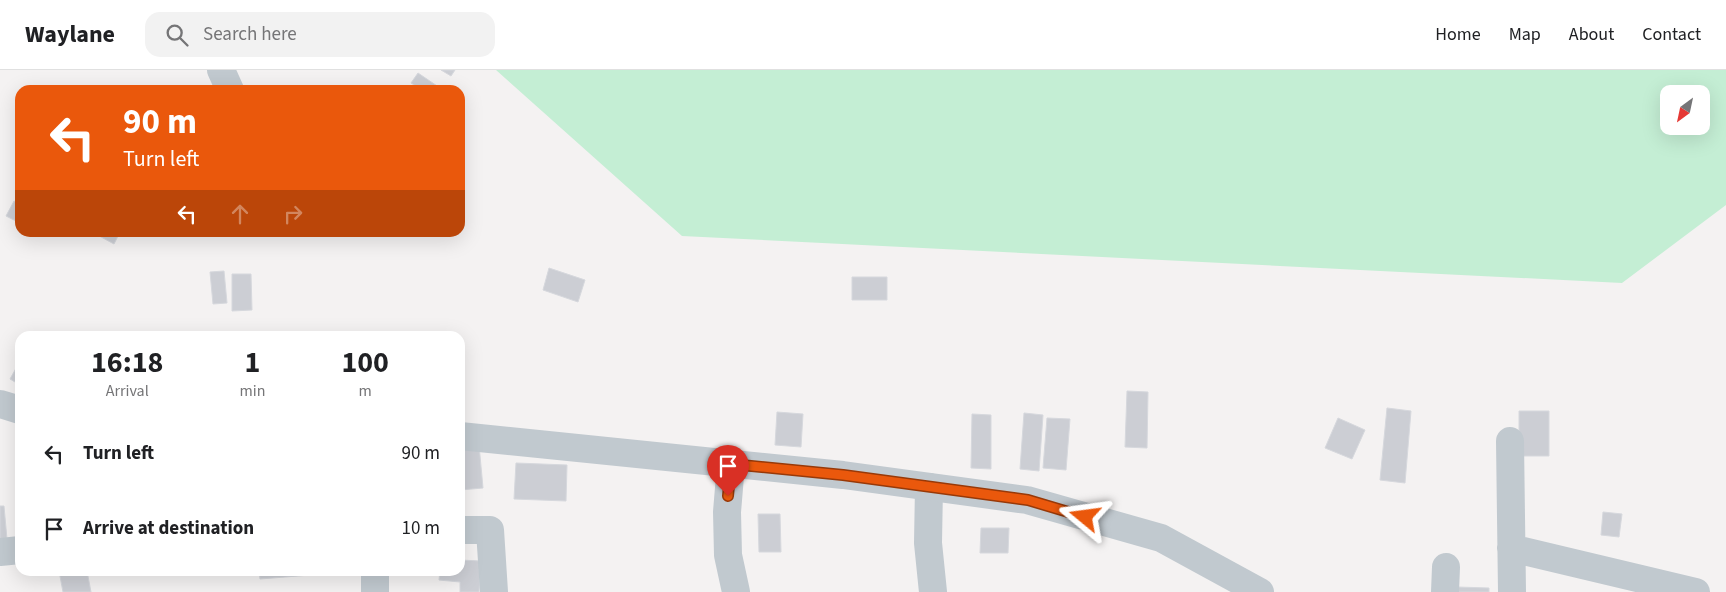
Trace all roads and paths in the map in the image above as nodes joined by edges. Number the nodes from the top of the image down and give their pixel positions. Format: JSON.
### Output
{"nodes":[{"id":1,"x":221,"y":70,"type":"edge"},
{"id":2,"x":228,"y":85,"type":"edge"},
{"id":3,"x":0,"y":404,"type":"edge"},
{"id":4,"x":15,"y":408,"type":"edge"},
{"id":5,"x":465,"y":437,"type":"edge"},
{"id":6,"x":1510,"y":441,"type":"dead end"},
{"id":7,"x":731,"y":464,"type":"junction"},
{"id":8,"x":929,"y":487,"type":"junction"},
{"id":9,"x":465,"y":530,"type":"edge"},
{"id":10,"x":1511,"y":548,"type":"junction"},
{"id":11,"x":15,"y":550,"type":"edge"},
{"id":12,"x":0,"y":552,"type":"edge"},
{"id":13,"x":375,"y":576,"type":"edge"},
{"id":14,"x":375,"y":592,"type":"edge"},
{"id":15,"x":494,"y":592,"type":"edge"},
{"id":16,"x":736,"y":592,"type":"edge"},
{"id":17,"x":933,"y":592,"type":"edge"},
{"id":18,"x":1260,"y":592,"type":"edge"},
{"id":19,"x":1512,"y":592,"type":"edge"},
{"id":20,"x":1696,"y":592,"type":"edge"}],
"edges":[{"from":1,"to":2,"type":"street"},
{"from":3,"to":4,"type":"street"},
{"from":5,"to":7,"type":"street"},
{"from":6,"to":10,"type":"street"},
{"from":7,"to":8,"type":"street"},
{"from":7,"to":16,"type":"street"},
{"from":8,"to":17,"type":"street"},
{"from":8,"to":18,"type":"street"},
{"from":9,"to":15,"type":"street"},
{"from":10,"to":19,"type":"street"},
{"from":10,"to":20,"type":"street"},
{"from":11,"to":12,"type":"street"},
{"from":13,"to":14,"type":"street"}]}
